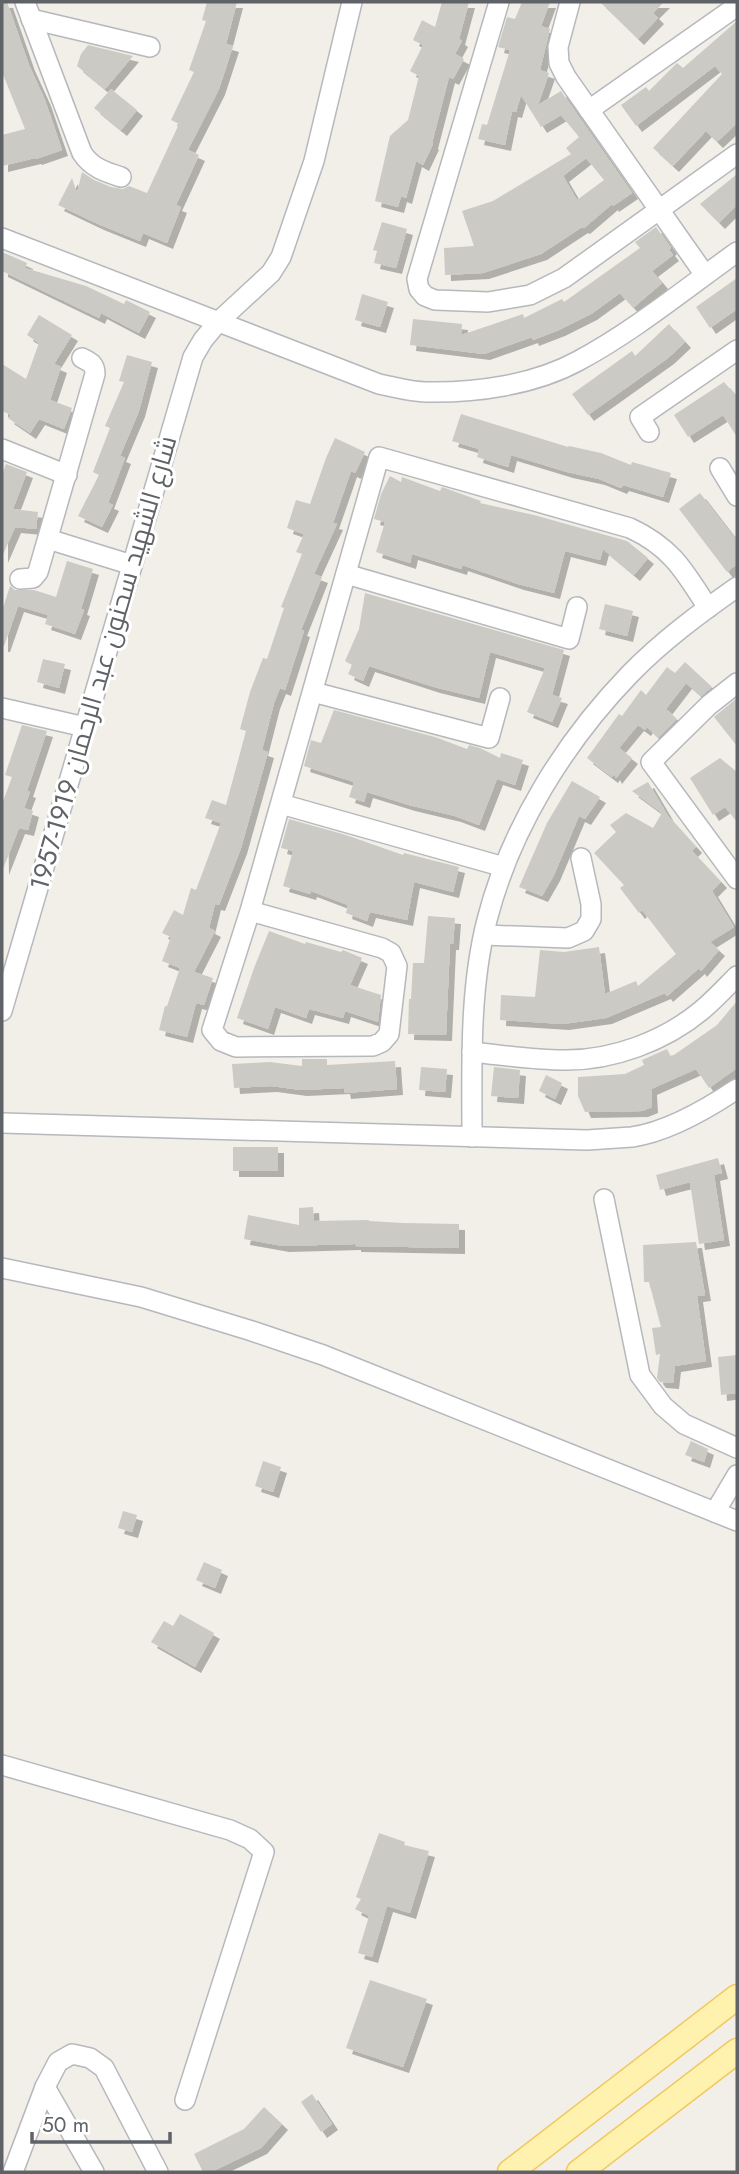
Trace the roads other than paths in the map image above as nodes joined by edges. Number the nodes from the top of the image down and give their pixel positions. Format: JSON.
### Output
{"nodes":[{"id":1,"x":352,"y":2,"type":"edge"},
{"id":2,"x":499,"y":2,"type":"edge"},
{"id":3,"x":570,"y":2,"type":"edge"},
{"id":4,"x":737,"y":6,"type":"edge"},
{"id":5,"x":28,"y":10,"type":"edge"},
{"id":6,"x":149,"y":47,"type":"dead end"},
{"id":7,"x":589,"y":110,"type":"junction"},
{"id":8,"x":737,"y":154,"type":"edge"},
{"id":9,"x":121,"y":177,"type":"dead end"},
{"id":10,"x":660,"y":209,"type":"junction"},
{"id":11,"x":2,"y":238,"type":"edge"},
{"id":12,"x":737,"y":252,"type":"edge"},
{"id":13,"x":705,"y":275,"type":"junction"},
{"id":14,"x":218,"y":322,"type":"junction"},
{"id":15,"x":737,"y":350,"type":"edge"},
{"id":16,"x":82,"y":358,"type":"dead end"},
{"id":17,"x":649,"y":432,"type":"dead end"},
{"id":18,"x":2,"y":449,"type":"edge"},
{"id":19,"x":720,"y":468,"type":"dead end"},
{"id":20,"x":67,"y":475,"type":"junction"},
{"id":21,"x":737,"y":496,"type":"edge"},
{"id":22,"x":48,"y":540,"type":"junction"},
{"id":23,"x":132,"y":565,"type":"junction"},
{"id":24,"x":346,"y":574,"type":"junction"},
{"id":25,"x":20,"y":579,"type":"dead end"},
{"id":26,"x":737,"y":587,"type":"edge"},
{"id":27,"x":577,"y":607,"type":"dead end"},
{"id":28,"x":708,"y":608,"type":"junction"},
{"id":29,"x":737,"y":683,"type":"edge"},
{"id":30,"x":313,"y":692,"type":"junction"},
{"id":31,"x":500,"y":698,"type":"dead end"},
{"id":32,"x":3,"y":713,"type":"edge"},
{"id":33,"x":85,"y":727,"type":"junction"},
{"id":34,"x":281,"y":804,"type":"junction"},
{"id":35,"x":581,"y":858,"type":"dead end"},
{"id":36,"x":504,"y":867,"type":"junction"},
{"id":37,"x":737,"y":879,"type":"edge"},
{"id":38,"x":250,"y":911,"type":"junction"},
{"id":39,"x":484,"y":934,"type":"junction"},
{"id":40,"x":737,"y":976,"type":"edge"},
{"id":41,"x":2,"y":1011,"type":"edge"},
{"id":42,"x":472,"y":1052,"type":"junction"},
{"id":43,"x":737,"y":1089,"type":"edge"},
{"id":44,"x":2,"y":1123,"type":"edge"},
{"id":45,"x":472,"y":1137,"type":"junction"},
{"id":46,"x":604,"y":1199,"type":"dead end"},
{"id":47,"x":2,"y":1268,"type":"edge"},
{"id":48,"x":737,"y":1448,"type":"edge"},
{"id":49,"x":737,"y":1475,"type":"edge"},
{"id":50,"x":715,"y":1512,"type":"junction"},
{"id":51,"x":737,"y":1521,"type":"edge"},
{"id":52,"x":2,"y":1765,"type":"edge"},
{"id":53,"x":737,"y":1997,"type":"edge"},
{"id":54,"x":737,"y":2051,"type":"edge"},
{"id":55,"x":46,"y":2087,"type":"junction"},
{"id":56,"x":185,"y":2100,"type":"dead end"},
{"id":57,"x":19,"y":2167,"type":"edge"},
{"id":58,"x":94,"y":2172,"type":"edge"},
{"id":59,"x":158,"y":2172,"type":"edge"},
{"id":60,"x":510,"y":2172,"type":"edge"},
{"id":61,"x":579,"y":2172,"type":"edge"}],
"edges":[{"from":1,"to":14,"type":"street","name":"شارع الشهيد سحنون عبد الرحمان 1919-1957"},
{"from":2,"to":10,"type":"street"},
{"from":3,"to":7,"type":"street"},
{"from":4,"to":7,"type":"street"},
{"from":5,"to":6,"type":"street"},
{"from":5,"to":9,"type":"street"},
{"from":7,"to":10,"type":"street"},
{"from":8,"to":10,"type":"street"},
{"from":10,"to":13,"type":"street"},
{"from":11,"to":14,"type":"street"},
{"from":12,"to":13,"type":"street"},
{"from":13,"to":14,"type":"street"},
{"from":14,"to":23,"type":"street","name":"شارع الشهيد سحنون عبد الرحمان 1919-1957"},
{"from":15,"to":17,"type":"street"},
{"from":16,"to":20,"type":"street"},
{"from":18,"to":20,"type":"street"},
{"from":19,"to":21,"type":"street"},
{"from":20,"to":22,"type":"street"},
{"from":22,"to":23,"type":"street"},
{"from":22,"to":25,"type":"street"},
{"from":23,"to":33,"type":"street","name":"شارع الشهيد سحنون عبد الرحمان 1919-1957"},
{"from":24,"to":27,"type":"street"},
{"from":24,"to":28,"type":"street"},
{"from":24,"to":30,"type":"street"},
{"from":26,"to":28,"type":"street"},
{"from":28,"to":36,"type":"street"},
{"from":29,"to":37,"type":"street"},
{"from":30,"to":31,"type":"street"},
{"from":30,"to":34,"type":"street"},
{"from":32,"to":33,"type":"street"},
{"from":33,"to":41,"type":"street","name":"شارع الشهيد سحنون عبد الرحمان 1919-1957"},
{"from":34,"to":36,"type":"street"},
{"from":34,"to":38,"type":"street"},
{"from":35,"to":39,"type":"street"},
{"from":36,"to":39,"type":"street"},
{"from":38,"to":38,"type":"street"},
{"from":39,"to":42,"type":"street"},
{"from":40,"to":42,"type":"street"},
{"from":42,"to":45,"type":"street"},
{"from":43,"to":45,"type":"street"},
{"from":44,"to":45,"type":"street"},
{"from":46,"to":48,"type":"street"},
{"from":47,"to":50,"type":"street"},
{"from":49,"to":50,"type":"street"},
{"from":50,"to":51,"type":"street"},
{"from":52,"to":56,"type":"street"},
{"from":53,"to":60,"type":"main road"},
{"from":54,"to":61,"type":"main road"},
{"from":55,"to":57,"type":"street"},
{"from":55,"to":58,"type":"street"},
{"from":55,"to":59,"type":"street"}]}
